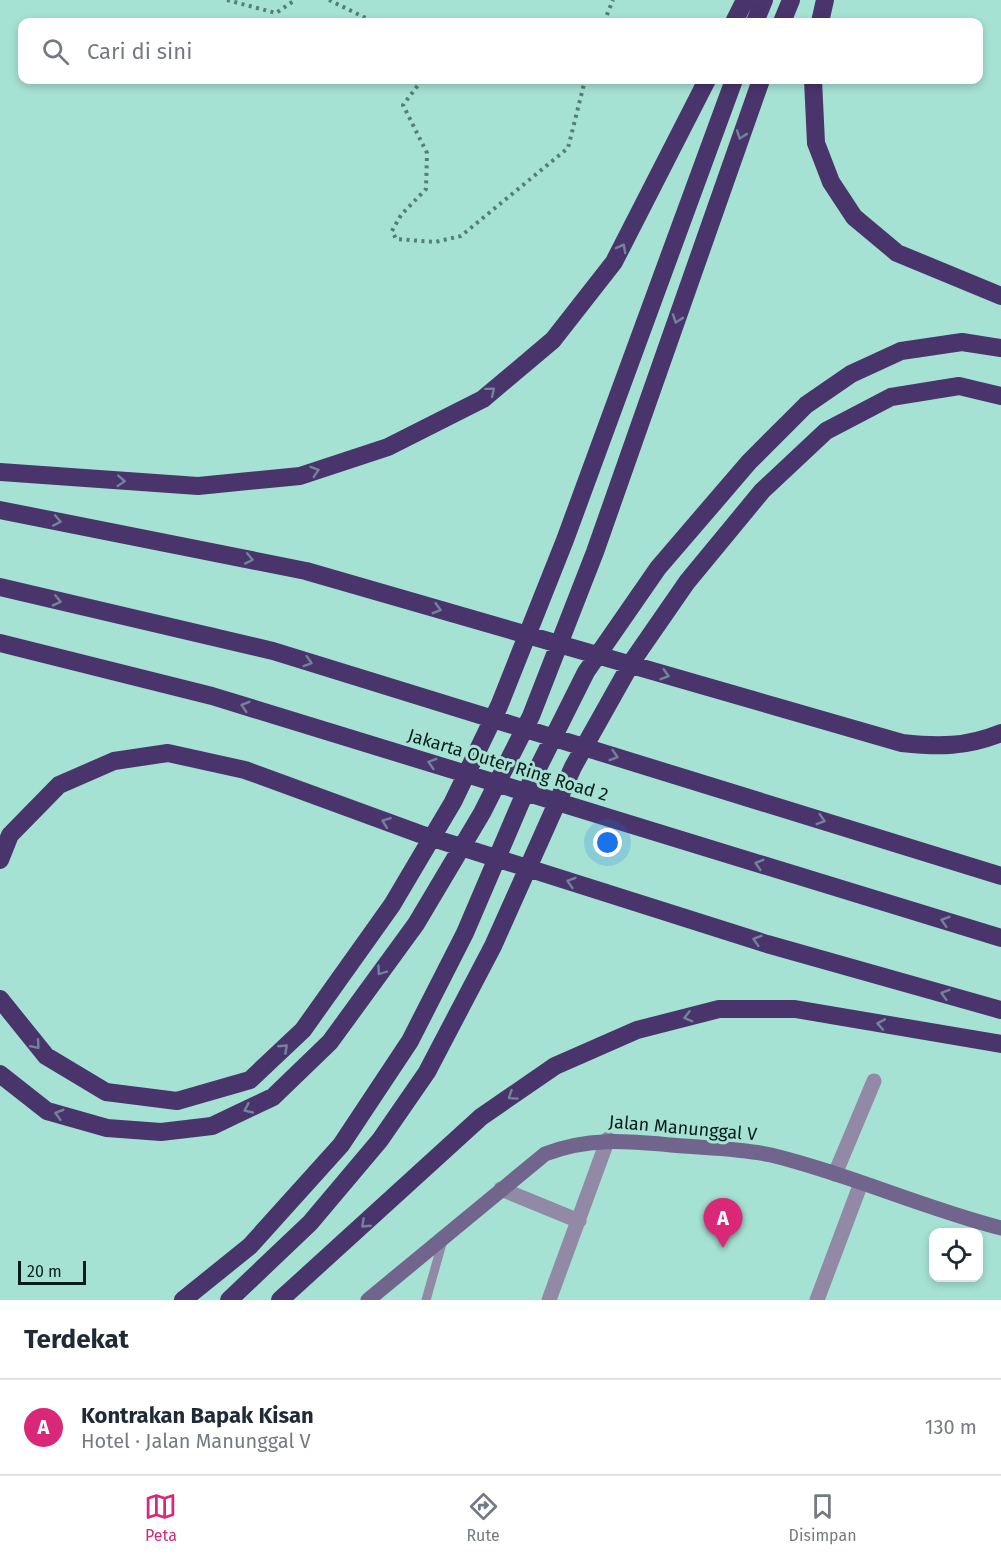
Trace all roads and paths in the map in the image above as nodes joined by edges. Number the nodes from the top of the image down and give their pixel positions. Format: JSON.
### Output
{"nodes":[{"id":1,"x":227,"y":0,"type":"edge"},
{"id":2,"x":295,"y":0,"type":"edge"},
{"id":3,"x":330,"y":0,"type":"edge"},
{"id":4,"x":613,"y":0,"type":"edge"},
{"id":5,"x":745,"y":0,"type":"edge"},
{"id":6,"x":764,"y":0,"type":"edge"},
{"id":7,"x":791,"y":0,"type":"edge"},
{"id":8,"x":825,"y":0,"type":"edge"},
{"id":9,"x":366,"y":18,"type":"edge"},
{"id":10,"x":606,"y":18,"type":"edge"},
{"id":11,"x":736,"y":18,"type":"edge"},
{"id":12,"x":757,"y":18,"type":"edge"},
{"id":13,"x":784,"y":18,"type":"edge"},
{"id":14,"x":821,"y":18,"type":"edge"},
{"id":15,"x":419,"y":84,"type":"edge"},
{"id":16,"x":584,"y":84,"type":"edge"},
{"id":17,"x":704,"y":84,"type":"edge"},
{"id":18,"x":733,"y":84,"type":"edge"},
{"id":19,"x":760,"y":84,"type":"edge"},
{"id":20,"x":813,"y":84,"type":"edge"},
{"id":21,"x":1001,"y":296,"type":"edge"},
{"id":22,"x":1001,"y":348,"type":"edge"},
{"id":23,"x":1001,"y":396,"type":"edge"},
{"id":24,"x":0,"y":472,"type":"edge"},
{"id":25,"x":0,"y":510,"type":"edge"},
{"id":26,"x":0,"y":587,"type":"edge"},
{"id":27,"x":0,"y":643,"type":"edge"},
{"id":28,"x":1001,"y":734,"type":"edge"},
{"id":29,"x":0,"y":860,"type":"edge"},
{"id":30,"x":1001,"y":876,"type":"edge"},
{"id":31,"x":1001,"y":938,"type":"edge"},
{"id":32,"x":0,"y":999,"type":"edge"},
{"id":33,"x":1001,"y":1010,"type":"edge"},
{"id":34,"x":1001,"y":1044,"type":"edge"},
{"id":35,"x":0,"y":1074,"type":"edge"},
{"id":36,"x":874,"y":1081,"type":"dead end"},
{"id":37,"x":608,"y":1139,"type":"junction"},
{"id":38,"x":835,"y":1174,"type":"junction"},
{"id":39,"x":861,"y":1183,"type":"junction"},
{"id":40,"x":501,"y":1189,"type":"junction"},
{"id":41,"x":579,"y":1221,"type":"junction"},
{"id":42,"x":1001,"y":1228,"type":"edge"},
{"id":43,"x":444,"y":1238,"type":"junction"},
{"id":44,"x":183,"y":1300,"type":"edge"},
{"id":45,"x":229,"y":1300,"type":"edge"},
{"id":46,"x":280,"y":1300,"type":"edge"},
{"id":47,"x":368,"y":1300,"type":"edge"},
{"id":48,"x":426,"y":1300,"type":"edge"},
{"id":49,"x":549,"y":1300,"type":"edge"},
{"id":50,"x":817,"y":1300,"type":"edge"}],
"edges":[{"from":1,"to":2,"type":"path"},
{"from":3,"to":9,"type":"path"},
{"from":4,"to":10,"type":"path"},
{"from":5,"to":11,"type":"highway"},
{"from":6,"to":12,"type":"highway"},
{"from":7,"to":13,"type":"highway"},
{"from":8,"to":14,"type":"highway"},
{"from":15,"to":16,"type":"path"},
{"from":24,"to":17,"type":"highway","one_way":true},
{"from":32,"to":18,"type":"highway","one_way":true},
{"from":19,"to":35,"type":"highway","one_way":true},
{"from":20,"to":21,"type":"highway"},
{"from":22,"to":44,"type":"highway"},
{"from":23,"to":45,"type":"highway"},
{"from":25,"to":28,"type":"highway","one_way":true},
{"from":26,"to":30,"type":"highway","one_way":true},
{"from":31,"to":27,"type":"highway","name":"Jakarta Outer Ring Road 2","one_way":true},
{"from":33,"to":29,"type":"highway","one_way":true},
{"from":34,"to":46,"type":"highway","one_way":true},
{"from":36,"to":38,"type":"street"},
{"from":37,"to":38,"type":"street","name":"Jalan Manunggal V"},
{"from":37,"to":40,"type":"street","name":"Jalan Manunggal V"},
{"from":37,"to":41,"type":"street"},
{"from":38,"to":39,"type":"street","name":"Jalan Manunggal V"},
{"from":39,"to":42,"type":"street","name":"Jalan Manunggal V"},
{"from":39,"to":50,"type":"street"},
{"from":40,"to":41,"type":"street"},
{"from":40,"to":43,"type":"street","name":"Jalan Manunggal V"},
{"from":41,"to":49,"type":"street"},
{"from":43,"to":47,"type":"street","name":"Jalan Manunggal V"},
{"from":43,"to":48,"type":"lane"}]}
